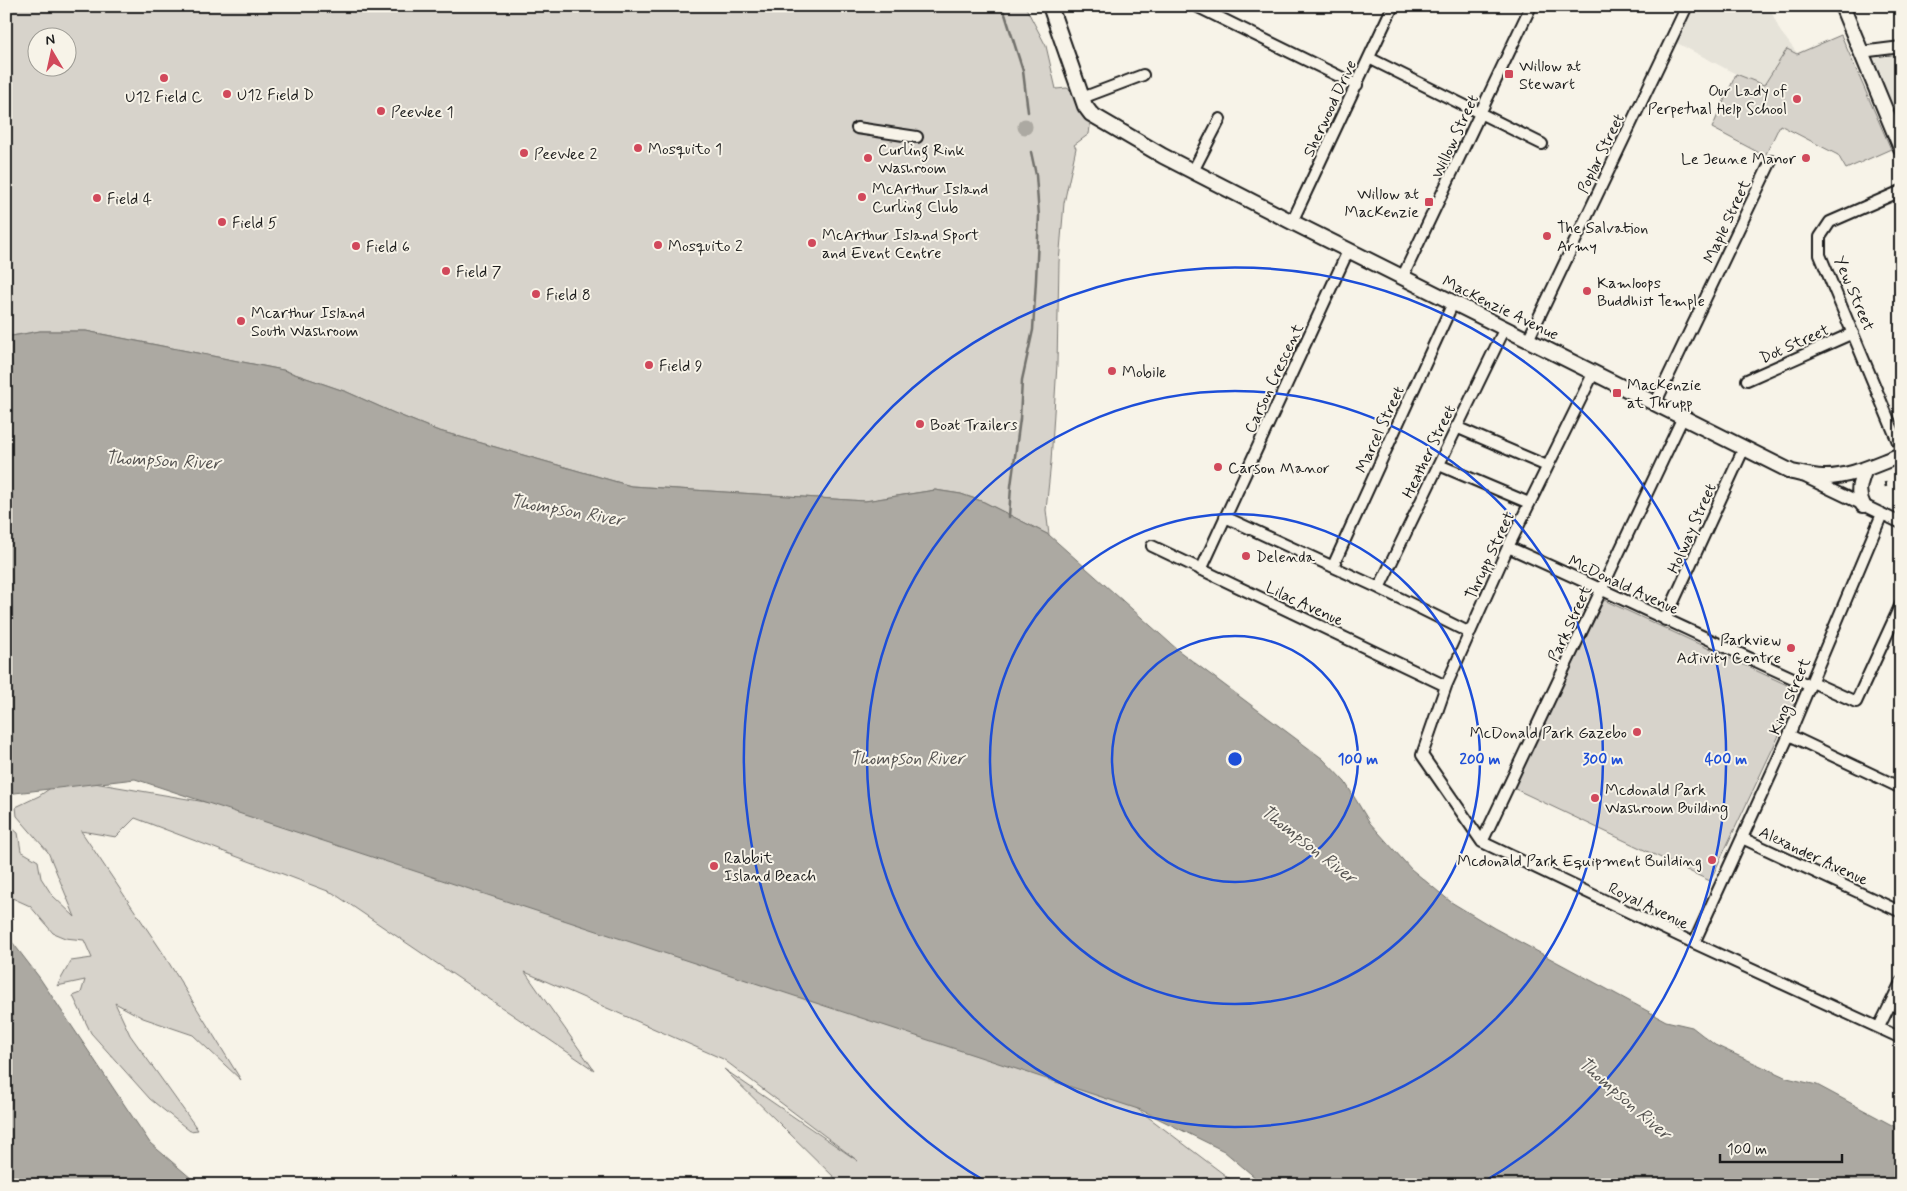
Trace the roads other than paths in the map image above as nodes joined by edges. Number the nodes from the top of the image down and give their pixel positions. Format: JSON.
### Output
{"nodes":[{"id":1,"x":1050,"y":6,"type":"edge"},
{"id":2,"x":1196,"y":6,"type":"edge"},
{"id":3,"x":1393,"y":6,"type":"edge"},
{"id":4,"x":1531,"y":6,"type":"edge"},
{"id":5,"x":1687,"y":6,"type":"edge"},
{"id":6,"x":1842,"y":6,"type":"edge"},
{"id":7,"x":1901,"y":47,"type":"edge"},
{"id":8,"x":1861,"y":52,"type":"junction"},
{"id":9,"x":1369,"y":58,"type":"junction"},
{"id":10,"x":1143,"y":74,"type":"dead end"},
{"id":11,"x":1356,"y":85,"type":"junction"},
{"id":12,"x":1082,"y":98,"type":"junction"},
{"id":13,"x":1481,"y":114,"type":"junction"},
{"id":14,"x":1220,"y":119,"type":"dead end"},
{"id":15,"x":857,"y":128,"type":"dead end"},
{"id":16,"x":917,"y":137,"type":"dead end"},
{"id":17,"x":1542,"y":144,"type":"dead end"},
{"id":18,"x":1901,"y":148,"type":"edge"},
{"id":19,"x":1771,"y":160,"type":"dead end"},
{"id":20,"x":1193,"y":171,"type":"junction"},
{"id":21,"x":1901,"y":191,"type":"edge"},
{"id":22,"x":1292,"y":222,"type":"junction"},
{"id":23,"x":1348,"y":250,"type":"junction"},
{"id":24,"x":1402,"y":278,"type":"junction"},
{"id":25,"x":1453,"y":303,"type":"junction"},
{"id":26,"x":1505,"y":328,"type":"junction"},
{"id":27,"x":1853,"y":333,"type":"junction"},
{"id":28,"x":1528,"y":340,"type":"junction"},
{"id":29,"x":1594,"y":372,"type":"junction"},
{"id":30,"x":1747,"y":380,"type":"dead end"},
{"id":31,"x":1655,"y":404,"type":"junction"},
{"id":32,"x":1682,"y":418,"type":"junction"},
{"id":33,"x":1456,"y":427,"type":"junction"},
{"id":34,"x":1744,"y":448,"type":"junction"},
{"id":35,"x":1901,"y":449,"type":"edge"},
{"id":36,"x":1901,"y":455,"type":"edge"},
{"id":37,"x":1439,"y":465,"type":"junction"},
{"id":38,"x":1547,"y":466,"type":"junction"},
{"id":39,"x":1865,"y":469,"type":"junction"},
{"id":40,"x":1792,"y":472,"type":"junction"},
{"id":41,"x":1529,"y":503,"type":"junction"},
{"id":42,"x":1863,"y":505,"type":"junction"},
{"id":43,"x":1882,"y":514,"type":"junction"},
{"id":44,"x":1225,"y":517,"type":"junction"},
{"id":45,"x":1901,"y":523,"type":"edge"},
{"id":46,"x":1152,"y":546,"type":"dead end"},
{"id":47,"x":1508,"y":547,"type":"junction"},
{"id":48,"x":1333,"y":566,"type":"junction"},
{"id":49,"x":1201,"y":570,"type":"junction"},
{"id":50,"x":1379,"y":588,"type":"junction"},
{"id":51,"x":1601,"y":589,"type":"junction"},
{"id":52,"x":1901,"y":604,"type":"edge"},
{"id":53,"x":1665,"y":620,"type":"junction"},
{"id":54,"x":1470,"y":633,"type":"junction"},
{"id":55,"x":1811,"y":684,"type":"junction"},
{"id":56,"x":1446,"y":686,"type":"junction"},
{"id":57,"x":1789,"y":735,"type":"junction"},
{"id":58,"x":1422,"y":755,"type":"joint"},
{"id":59,"x":1901,"y":788,"type":"edge"},
{"id":60,"x":1742,"y":838,"type":"junction"},
{"id":61,"x":1482,"y":842,"type":"junction"},
{"id":62,"x":1901,"y":912,"type":"edge"},
{"id":63,"x":1694,"y":943,"type":"junction"},
{"id":64,"x":1901,"y":982,"type":"edge"},
{"id":65,"x":1879,"y":1027,"type":"junction"},
{"id":66,"x":1901,"y":1038,"type":"edge"}],
"edges":[{"from":1,"to":12,"type":"street"},
{"from":2,"to":11,"type":"street"},
{"from":3,"to":9,"type":"street","name":"Sherwood Drive"},
{"from":4,"to":13,"type":"street","name":"Willow Street"},
{"from":5,"to":28,"type":"street","name":"Poplar Street"},
{"from":6,"to":8,"type":"street"},
{"from":7,"to":8,"type":"street"},
{"from":8,"to":18,"type":"street"},
{"from":9,"to":11,"type":"street","name":"Sherwood Drive"},
{"from":9,"to":13,"type":"street"},
{"from":10,"to":12,"type":"street"},
{"from":11,"to":22,"type":"street","name":"Sherwood Drive"},
{"from":12,"to":20,"type":"street","name":"MacKenzie Avenue"},
{"from":13,"to":17,"type":"street"},
{"from":13,"to":24,"type":"street","name":"Willow Street"},
{"from":14,"to":20,"type":"street"},
{"from":15,"to":16,"type":"street"},
{"from":19,"to":31,"type":"street","name":"Maple Street"},
{"from":20,"to":22,"type":"street","name":"MacKenzie Avenue"},
{"from":21,"to":27,"type":"street","name":"Yew Street"},
{"from":22,"to":23,"type":"street","name":"MacKenzie Avenue"},
{"from":23,"to":24,"type":"street","name":"MacKenzie Avenue"},
{"from":23,"to":44,"type":"street","name":"Carson Crescent"},
{"from":24,"to":25,"type":"street","name":"MacKenzie Avenue"},
{"from":25,"to":26,"type":"street","name":"MacKenzie Avenue"},
{"from":25,"to":48,"type":"street","name":"Marcel Street"},
{"from":26,"to":28,"type":"street","name":"MacKenzie Avenue"},
{"from":26,"to":33,"type":"street","name":"Heather Street"},
{"from":27,"to":30,"type":"street","name":"Dot Street"},
{"from":27,"to":35,"type":"street","name":"Yew Street"},
{"from":28,"to":29,"type":"street","name":"MacKenzie Avenue"},
{"from":29,"to":31,"type":"street","name":"MacKenzie Avenue"},
{"from":29,"to":38,"type":"street","name":"Thrupp Street"},
{"from":31,"to":32,"type":"street","name":"MacKenzie Avenue"},
{"from":32,"to":34,"type":"street","name":"MacKenzie Avenue"},
{"from":32,"to":51,"type":"street","name":"Park Street"},
{"from":33,"to":37,"type":"street","name":"Heather Street"},
{"from":33,"to":38,"type":"street"},
{"from":34,"to":40,"type":"street","name":"MacKenzie Avenue"},
{"from":34,"to":53,"type":"street","name":"Holway Street"},
{"from":36,"to":39,"type":"street"},
{"from":37,"to":41,"type":"street"},
{"from":37,"to":50,"type":"street","name":"Heather Street"},
{"from":38,"to":41,"type":"street","name":"Thrupp Street"},
{"from":39,"to":40,"type":"street"},
{"from":39,"to":42,"type":"street"},
{"from":40,"to":42,"type":"street","name":"MacKenzie Avenue"},
{"from":41,"to":47,"type":"street","name":"Thrupp Street"},
{"from":42,"to":43,"type":"street","name":"MacKenzie Avenue"},
{"from":43,"to":45,"type":"street","name":"MacKenzie Avenue"},
{"from":43,"to":55,"type":"street","name":"King Street"},
{"from":44,"to":48,"type":"street"},
{"from":44,"to":49,"type":"street","name":"Carson Crescent"},
{"from":46,"to":49,"type":"street","name":"Lilac Avenue"},
{"from":47,"to":51,"type":"street","name":"McDonald Avenue"},
{"from":47,"to":54,"type":"street","name":"Thrupp Street"},
{"from":48,"to":50,"type":"street"},
{"from":49,"to":56,"type":"street","name":"Lilac Avenue"},
{"from":50,"to":54,"type":"street"},
{"from":51,"to":53,"type":"street","name":"McDonald Avenue"},
{"from":51,"to":61,"type":"street","name":"Park Street"},
{"from":52,"to":55,"type":"street","name":"McDonald Avenue"},
{"from":53,"to":55,"type":"street","name":"McDonald Avenue"},
{"from":54,"to":56,"type":"street","name":"Thrupp Street"},
{"from":55,"to":57,"type":"street","name":"King Street"},
{"from":56,"to":58,"type":"street","name":"Thrupp Street"},
{"from":57,"to":59,"type":"street"},
{"from":57,"to":60,"type":"street","name":"King Street"},
{"from":58,"to":61,"type":"street","name":"Royal Avenue"},
{"from":60,"to":62,"type":"street","name":"Alexander Avenue"},
{"from":60,"to":63,"type":"street","name":"King Street"},
{"from":61,"to":63,"type":"street","name":"Royal Avenue"},
{"from":63,"to":65,"type":"street","name":"Royal Avenue"},
{"from":64,"to":65,"type":"street"},
{"from":65,"to":66,"type":"street","name":"Royal Avenue"}]}
